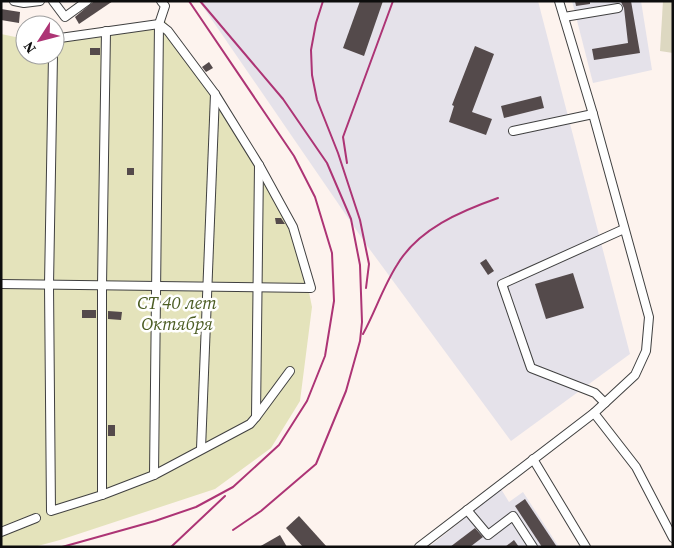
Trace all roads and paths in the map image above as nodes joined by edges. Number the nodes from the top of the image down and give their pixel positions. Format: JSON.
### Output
{"nodes":[{"id":1,"x":14,"y":1,"type":"edge"},
{"id":2,"x":40,"y":1,"type":"edge"},
{"id":3,"x":53,"y":1,"type":"edge"},
{"id":4,"x":87,"y":1,"type":"edge"},
{"id":5,"x":162,"y":1,"type":"edge"},
{"id":6,"x":559,"y":1,"type":"edge"},
{"id":7,"x":618,"y":8,"type":"dead end"},
{"id":8,"x":564,"y":17,"type":"junction"},
{"id":9,"x":159,"y":24,"type":"junction"},
{"id":10,"x":106,"y":31,"type":"junction"},
{"id":11,"x":65,"y":37,"type":"edge"},
{"id":12,"x":52,"y":65,"type":"edge"},
{"id":13,"x":215,"y":94,"type":"junction"},
{"id":14,"x":593,"y":114,"type":"junction"},
{"id":15,"x":513,"y":131,"type":"dead end"},
{"id":16,"x":259,"y":164,"type":"junction"},
{"id":17,"x":624,"y":229,"type":"junction"},
{"id":18,"x":1,"y":284,"type":"edge"},
{"id":19,"x":49,"y":285,"type":"junction"},
{"id":20,"x":102,"y":285,"type":"junction"},
{"id":21,"x":155,"y":286,"type":"junction"},
{"id":22,"x":207,"y":286,"type":"junction"},
{"id":23,"x":258,"y":287,"type":"junction"},
{"id":24,"x":290,"y":371,"type":"dead end"},
{"id":25,"x":605,"y":403,"type":"junction"},
{"id":26,"x":594,"y":413,"type":"junction"},
{"id":27,"x":256,"y":417,"type":"junction"},
{"id":28,"x":201,"y":449,"type":"junction"},
{"id":29,"x":533,"y":460,"type":"junction"},
{"id":30,"x":154,"y":475,"type":"junction"},
{"id":31,"x":102,"y":495,"type":"junction"},
{"id":32,"x":467,"y":510,"type":"junction"},
{"id":33,"x":36,"y":518,"type":"dead end"},
{"id":34,"x":1,"y":532,"type":"edge"},
{"id":35,"x":673,"y":538,"type":"edge"},
{"id":36,"x":419,"y":547,"type":"edge"},
{"id":37,"x":533,"y":547,"type":"edge"},
{"id":38,"x":586,"y":547,"type":"edge"}],
"edges":[{"from":1,"to":2,"type":"street"},
{"from":3,"to":4,"type":"street"},
{"from":5,"to":9,"type":"street"},
{"from":6,"to":8,"type":"street"},
{"from":7,"to":8,"type":"street"},
{"from":8,"to":14,"type":"street"},
{"from":9,"to":10,"type":"street"},
{"from":9,"to":13,"type":"street"},
{"from":9,"to":21,"type":"street"},
{"from":10,"to":11,"type":"street"},
{"from":10,"to":20,"type":"street"},
{"from":12,"to":19,"type":"street"},
{"from":13,"to":16,"type":"street"},
{"from":13,"to":22,"type":"street"},
{"from":14,"to":15,"type":"street"},
{"from":14,"to":17,"type":"street"},
{"from":16,"to":23,"type":"street"},
{"from":16,"to":23,"type":"street"},
{"from":17,"to":25,"type":"street"},
{"from":17,"to":25,"type":"street"},
{"from":18,"to":19,"type":"street"},
{"from":19,"to":20,"type":"street"},
{"from":19,"to":31,"type":"street"},
{"from":20,"to":21,"type":"street"},
{"from":20,"to":31,"type":"street"},
{"from":21,"to":22,"type":"street"},
{"from":21,"to":30,"type":"street"},
{"from":22,"to":23,"type":"street"},
{"from":22,"to":28,"type":"street"},
{"from":23,"to":27,"type":"street"},
{"from":24,"to":27,"type":"street"},
{"from":25,"to":26,"type":"street"},
{"from":26,"to":29,"type":"street"},
{"from":26,"to":35,"type":"street"},
{"from":27,"to":28,"type":"street"},
{"from":28,"to":30,"type":"street"},
{"from":29,"to":32,"type":"street"},
{"from":29,"to":38,"type":"street"},
{"from":30,"to":31,"type":"street"},
{"from":32,"to":36,"type":"street"},
{"from":32,"to":37,"type":"street"},
{"from":33,"to":34,"type":"street"}]}
